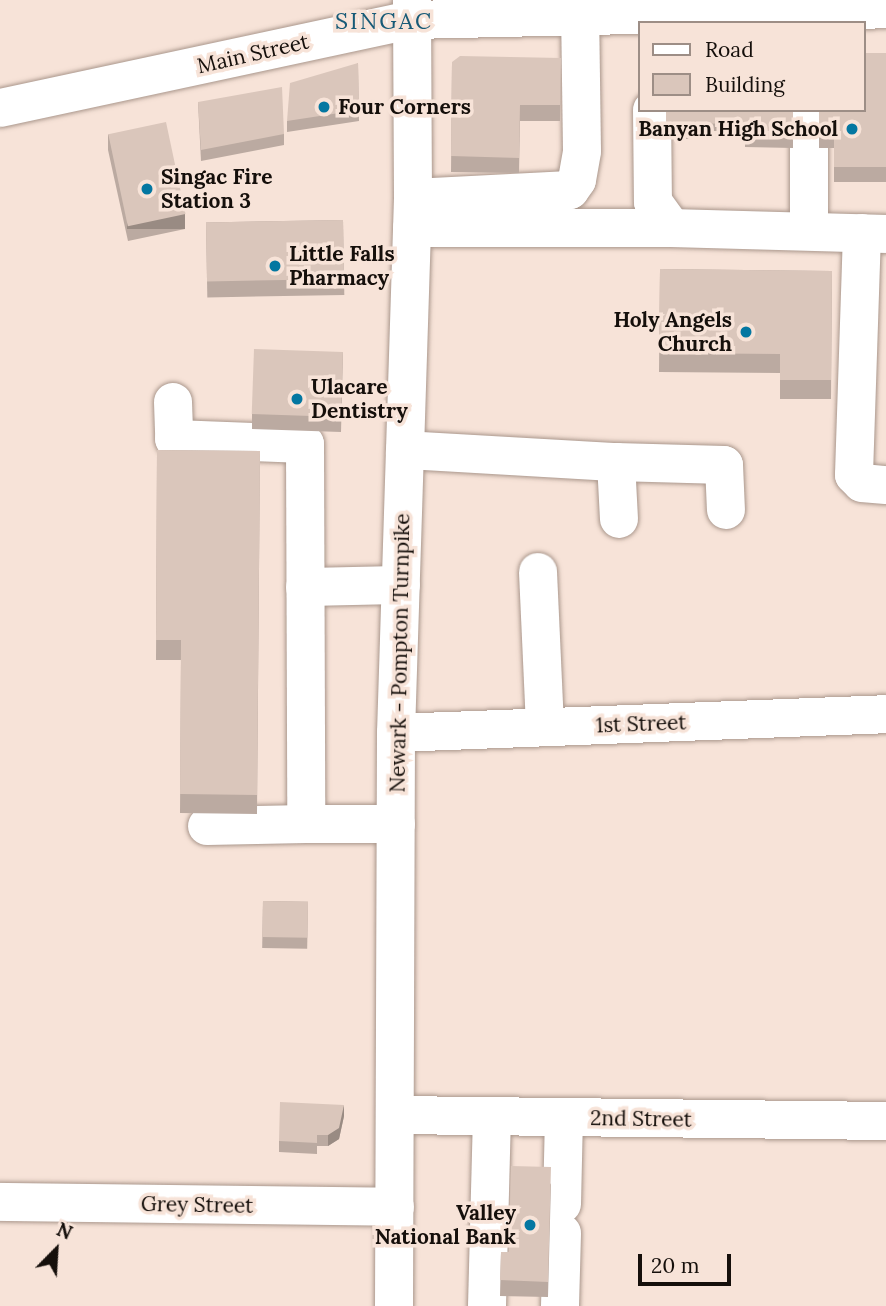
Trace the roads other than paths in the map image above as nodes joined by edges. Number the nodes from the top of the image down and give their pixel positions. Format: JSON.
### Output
{"nodes":[{"id":1,"x":886,"y":9,"type":"edge"},
{"id":2,"x":412,"y":10,"type":"edge"},
{"id":3,"x":580,"y":15,"type":"junction"},
{"id":4,"x":651,"y":18,"type":"edge"},
{"id":5,"x":808,"y":18,"type":"edge"},
{"id":6,"x":0,"y":108,"type":"edge"},
{"id":7,"x":652,"y":112,"type":"edge"},
{"id":8,"x":809,"y":112,"type":"edge"},
{"id":9,"x":412,"y":213,"type":"junction"},
{"id":10,"x":672,"y":228,"type":"junction"},
{"id":11,"x":809,"y":231,"type":"junction"},
{"id":12,"x":874,"y":233,"type":"edge"},
{"id":13,"x":173,"y":402,"type":"dead end"},
{"id":14,"x":405,"y":450,"type":"junction"},
{"id":15,"x":616,"y":462,"type":"junction"},
{"id":16,"x":886,"y":485,"type":"edge"},
{"id":17,"x":726,"y":510,"type":"dead end"},
{"id":18,"x":619,"y":519,"type":"dead end"},
{"id":19,"x":538,"y":572,"type":"dead end"},
{"id":20,"x":401,"y":585,"type":"junction"},
{"id":21,"x":305,"y":587,"type":"junction"},
{"id":22,"x":886,"y":714,"type":"edge"},
{"id":23,"x":545,"y":727,"type":"junction"},
{"id":24,"x":396,"y":733,"type":"junction"},
{"id":25,"x":306,"y":824,"type":"junction"},
{"id":26,"x":396,"y":824,"type":"junction"},
{"id":27,"x":207,"y":826,"type":"dead end"},
{"id":28,"x":396,"y":1115,"type":"junction"},
{"id":29,"x":492,"y":1117,"type":"junction"},
{"id":30,"x":564,"y":1118,"type":"junction"},
{"id":31,"x":886,"y":1121,"type":"edge"},
{"id":32,"x":0,"y":1202,"type":"edge"},
{"id":33,"x":395,"y":1208,"type":"junction"},
{"id":34,"x":394,"y":1306,"type":"edge"},
{"id":35,"x":487,"y":1306,"type":"edge"},
{"id":36,"x":560,"y":1306,"type":"edge"}],
"edges":[{"from":1,"to":5,"type":"main road","name":"Main Street"},
{"from":2,"to":3,"type":"main road","name":"Main Street"},
{"from":2,"to":6,"type":"main road","name":"Main Street"},
{"from":2,"to":9,"type":"main road","name":"Newark - Pompton Turnpike"},
{"from":3,"to":4,"type":"main road","name":"Main Street"},
{"from":3,"to":9,"type":"main road"},
{"from":4,"to":5,"type":"main road","name":"Main Street"},
{"from":7,"to":10,"type":"main road"},
{"from":8,"to":11,"type":"main road"},
{"from":9,"to":10,"type":"main road"},
{"from":9,"to":14,"type":"main road","name":"Newark - Pompton Turnpike"},
{"from":10,"to":11,"type":"main road"},
{"from":11,"to":12,"type":"main road"},
{"from":12,"to":16,"type":"main road"},
{"from":13,"to":21,"type":"main road"},
{"from":14,"to":15,"type":"main road"},
{"from":14,"to":20,"type":"main road","name":"Newark - Pompton Turnpike"},
{"from":15,"to":17,"type":"main road"},
{"from":15,"to":18,"type":"main road"},
{"from":19,"to":23,"type":"main road"},
{"from":20,"to":21,"type":"main road"},
{"from":20,"to":24,"type":"main road","name":"Newark - Pompton Turnpike"},
{"from":21,"to":25,"type":"main road"},
{"from":22,"to":23,"type":"main road","name":"1st Street"},
{"from":23,"to":24,"type":"main road","name":"1st Street"},
{"from":24,"to":26,"type":"main road","name":"Newark - Pompton Turnpike"},
{"from":25,"to":26,"type":"main road"},
{"from":25,"to":27,"type":"main road"},
{"from":26,"to":28,"type":"main road","name":"Newark - Pompton Turnpike"},
{"from":28,"to":29,"type":"main road","name":"2nd Street"},
{"from":28,"to":33,"type":"main road","name":"Newark - Pompton Turnpike"},
{"from":29,"to":30,"type":"main road","name":"2nd Street"},
{"from":29,"to":35,"type":"main road"},
{"from":30,"to":31,"type":"main road","name":"2nd Street"},
{"from":30,"to":36,"type":"main road"},
{"from":32,"to":33,"type":"main road","name":"Grey Street"},
{"from":33,"to":34,"type":"main road","name":"Newark - Pompton Turnpike"}]}
